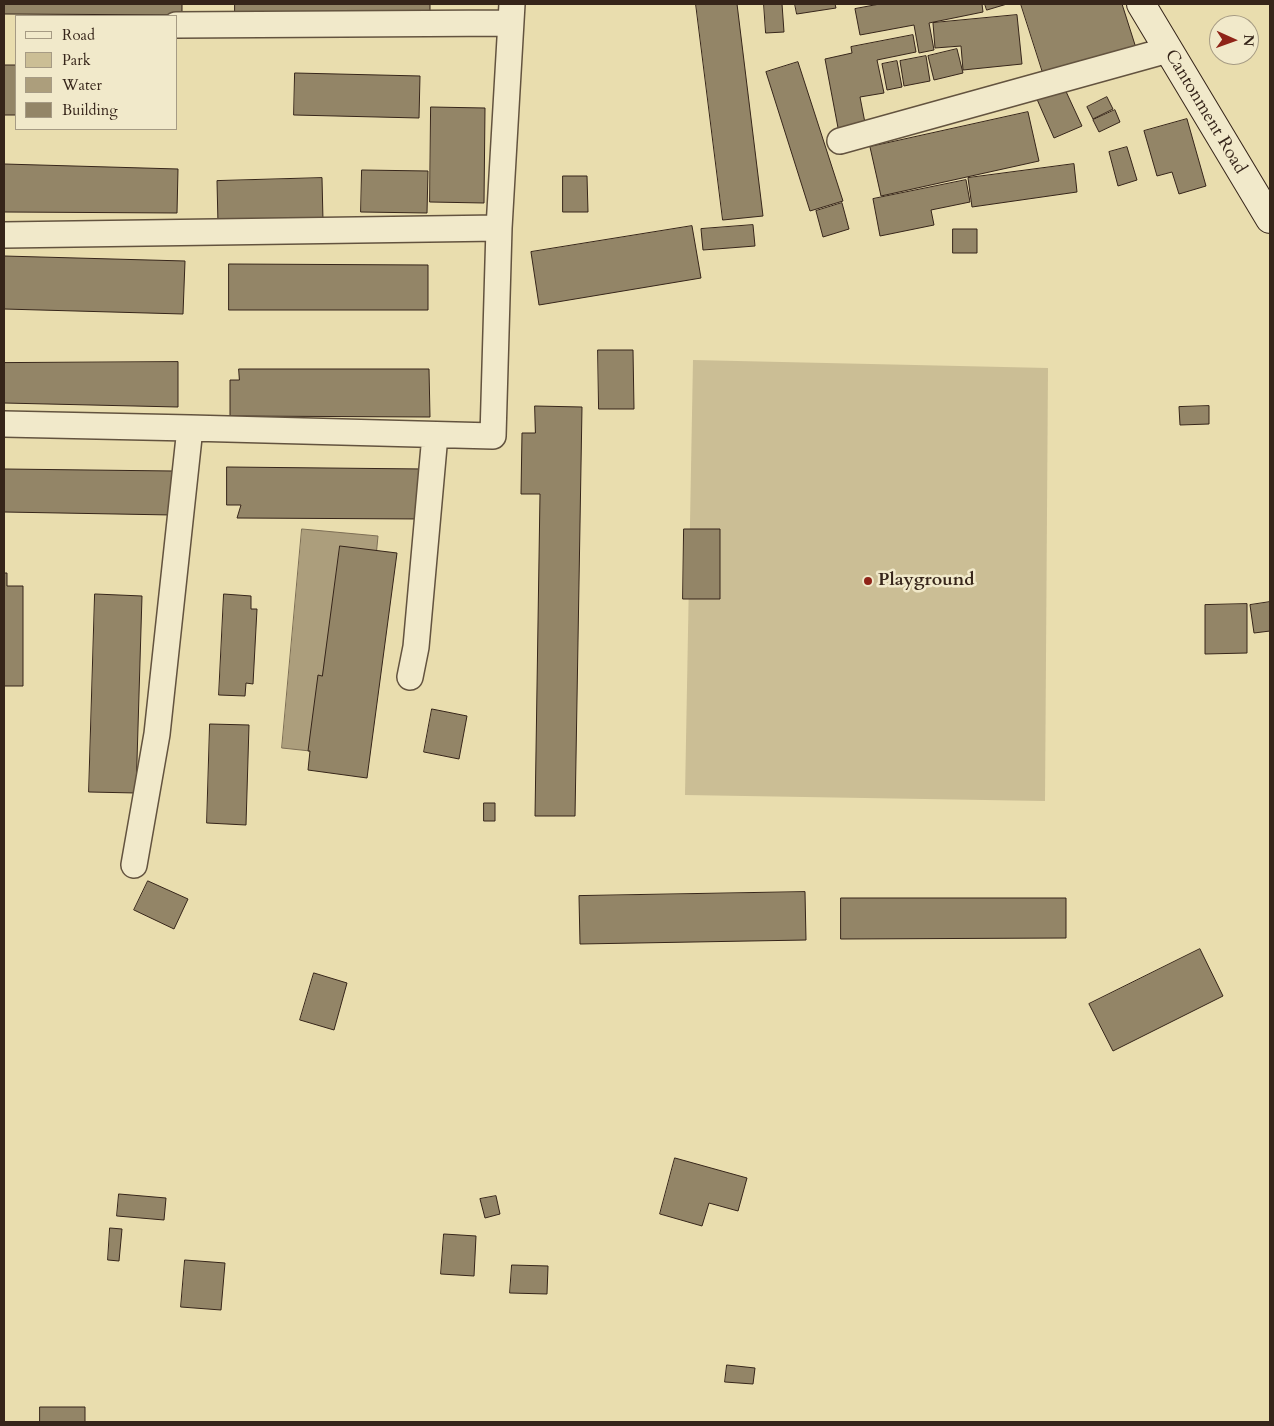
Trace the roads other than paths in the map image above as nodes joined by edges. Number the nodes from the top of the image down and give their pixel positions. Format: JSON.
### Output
{"nodes":[{"id":1,"x":1141,"y":4,"type":"edge"},
{"id":2,"x":511,"y":13,"type":"edge"},
{"id":3,"x":178,"y":25,"type":"edge"},
{"id":4,"x":1168,"y":50,"type":"junction"},
{"id":5,"x":840,"y":141,"type":"dead end"},
{"id":6,"x":1270,"y":219,"type":"edge"},
{"id":7,"x":499,"y":228,"type":"junction"},
{"id":8,"x":4,"y":235,"type":"edge"},
{"id":9,"x":4,"y":424,"type":"edge"},
{"id":10,"x":190,"y":428,"type":"junction"},
{"id":11,"x":435,"y":435,"type":"junction"},
{"id":12,"x":410,"y":678,"type":"dead end"},
{"id":13,"x":134,"y":865,"type":"dead end"}],
"edges":[{"from":1,"to":4,"type":"street","name":"Cantonment Road"},
{"from":2,"to":3,"type":"street"},
{"from":2,"to":7,"type":"street"},
{"from":4,"to":5,"type":"street"},
{"from":4,"to":6,"type":"street","name":"Cantonment Road"},
{"from":7,"to":8,"type":"street"},
{"from":7,"to":11,"type":"street"},
{"from":9,"to":10,"type":"street"},
{"from":10,"to":11,"type":"street"},
{"from":10,"to":13,"type":"street"},
{"from":11,"to":12,"type":"street"}]}
